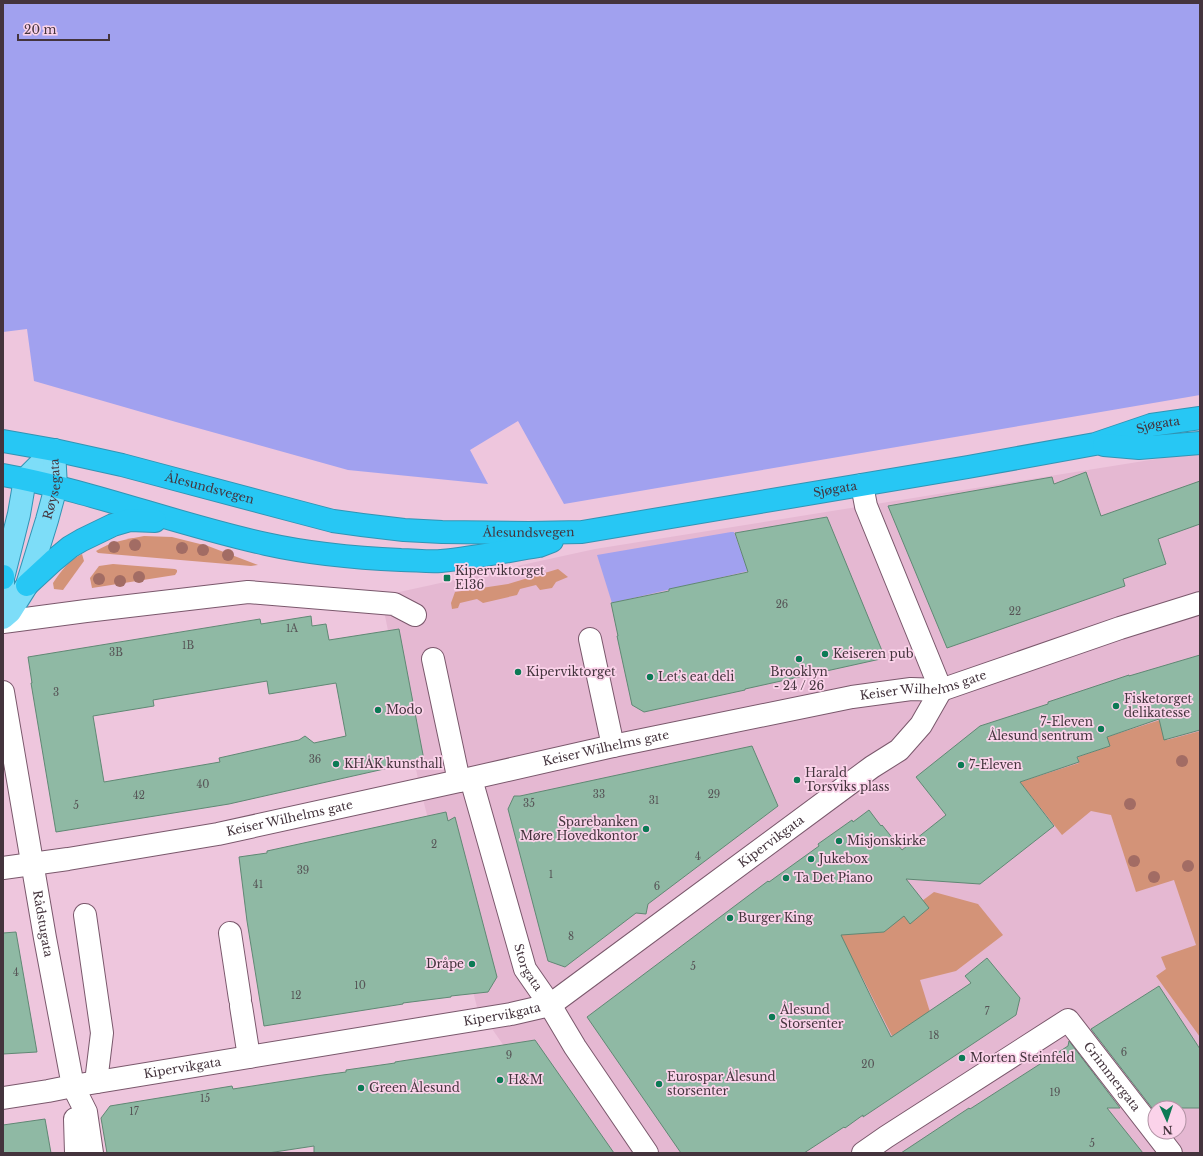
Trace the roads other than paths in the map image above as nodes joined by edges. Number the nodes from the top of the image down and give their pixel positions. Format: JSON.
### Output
{"nodes":[{"id":1,"x":1200,"y":418,"type":"edge"},
{"id":2,"x":3,"y":441,"type":"edge"},
{"id":3,"x":1200,"y":443,"type":"edge"},
{"id":4,"x":1095,"y":444,"type":"junction"},
{"id":5,"x":54,"y":450,"type":"junction"},
{"id":6,"x":3,"y":475,"type":"edge"},
{"id":7,"x":25,"y":479,"type":"junction"},
{"id":8,"x":862,"y":485,"type":"junction"},
{"id":9,"x":56,"y":487,"type":"junction"},
{"id":10,"x":183,"y":523,"type":"junction"},
{"id":11,"x":575,"y":532,"type":"junction"},
{"id":12,"x":3,"y":577,"type":"edge"},
{"id":13,"x":27,"y":585,"type":"junction"},
{"id":14,"x":1200,"y":603,"type":"edge"},
{"id":15,"x":3,"y":609,"type":"edge"},
{"id":16,"x":415,"y":615,"type":"dead end"},
{"id":17,"x":3,"y":618,"type":"edge"},
{"id":18,"x":3,"y":622,"type":"edge"},
{"id":19,"x":590,"y":639,"type":"dead end"},
{"id":20,"x":433,"y":659,"type":"dead end"},
{"id":21,"x":941,"y":690,"type":"junction"},
{"id":22,"x":3,"y":692,"type":"edge"},
{"id":23,"x":613,"y":746,"type":"junction"},
{"id":24,"x":11,"y":780,"type":"edge"},
{"id":25,"x":465,"y":780,"type":"junction"},
{"id":26,"x":32,"y":863,"type":"junction"},
{"id":27,"x":3,"y":868,"type":"edge"},
{"id":28,"x":85,"y":915,"type":"dead end"},
{"id":29,"x":230,"y":933,"type":"dead end"},
{"id":30,"x":550,"y":1005,"type":"junction"},
{"id":31,"x":249,"y":1057,"type":"junction"},
{"id":32,"x":96,"y":1082,"type":"junction"},
{"id":33,"x":73,"y":1086,"type":"junction"},
{"id":34,"x":3,"y":1098,"type":"edge"},
{"id":35,"x":76,"y":1153,"type":"edge"},
{"id":36,"x":92,"y":1153,"type":"edge"},
{"id":37,"x":647,"y":1153,"type":"edge"},
{"id":38,"x":863,"y":1153,"type":"edge"},
{"id":39,"x":1170,"y":1153,"type":"edge"}],
"edges":[{"from":1,"to":4,"type":"highway","name":"Sjøgata"},
{"from":2,"to":5,"type":"highway","name":"Ålesundsvegen"},
{"from":3,"to":4,"type":"highway","name":"Sjøgata"},
{"from":4,"to":8,"type":"highway","name":"Sjøgata"},
{"from":5,"to":7,"type":"main road","name":"Røysegata"},
{"from":5,"to":9,"type":"main road","name":"Røysegata"},
{"from":5,"to":11,"type":"highway","name":"Ålesundsvegen"},
{"from":6,"to":7,"type":"highway","name":"Ålesundsvegen"},
{"from":7,"to":9,"type":"highway","name":"Ålesundsvegen"},
{"from":7,"to":12,"type":"main road"},
{"from":8,"to":11,"type":"highway","name":"Sjøgata"},
{"from":8,"to":21,"type":"street"},
{"from":9,"to":10,"type":"highway","name":"Ålesundsvegen"},
{"from":9,"to":13,"type":"main road","name":"Røysegata"},
{"from":10,"to":11,"type":"highway","name":"Ålesundsvegen"},
{"from":10,"to":13,"type":"highway"},
{"from":12,"to":15,"type":"main road"},
{"from":13,"to":17,"type":"main road","name":"Røysegata"},
{"from":14,"to":21,"type":"street","name":"Keiser Wilhelms gate"},
{"from":16,"to":18,"type":"street"},
{"from":19,"to":23,"type":"street"},
{"from":20,"to":25,"type":"street","name":"Storgata"},
{"from":21,"to":23,"type":"street","name":"Keiser Wilhelms gate"},
{"from":21,"to":30,"type":"street","name":"Kipervikgata"},
{"from":22,"to":24,"type":"street","name":"Rådstugata"},
{"from":23,"to":25,"type":"street","name":"Keiser Wilhelms gate"},
{"from":24,"to":26,"type":"street","name":"Rådstugata"},
{"from":25,"to":26,"type":"street","name":"Keiser Wilhelms gate"},
{"from":25,"to":30,"type":"street","name":"Storgata"},
{"from":26,"to":27,"type":"street","name":"Keiser Wilhelms gate"},
{"from":26,"to":33,"type":"street","name":"Rådstugata"},
{"from":28,"to":32,"type":"street"},
{"from":29,"to":31,"type":"street"},
{"from":30,"to":31,"type":"street","name":"Kipervikgata"},
{"from":30,"to":37,"type":"street","name":"Storgata"},
{"from":31,"to":32,"type":"street","name":"Kipervikgata"},
{"from":32,"to":33,"type":"street","name":"Kipervikgata"},
{"from":33,"to":34,"type":"street","name":"Kipervikgata"},
{"from":33,"to":35,"type":"street"},
{"from":33,"to":36,"type":"street","name":"Rådstugata"},
{"from":38,"to":39,"type":"street","name":"Grimmergata"}]}
